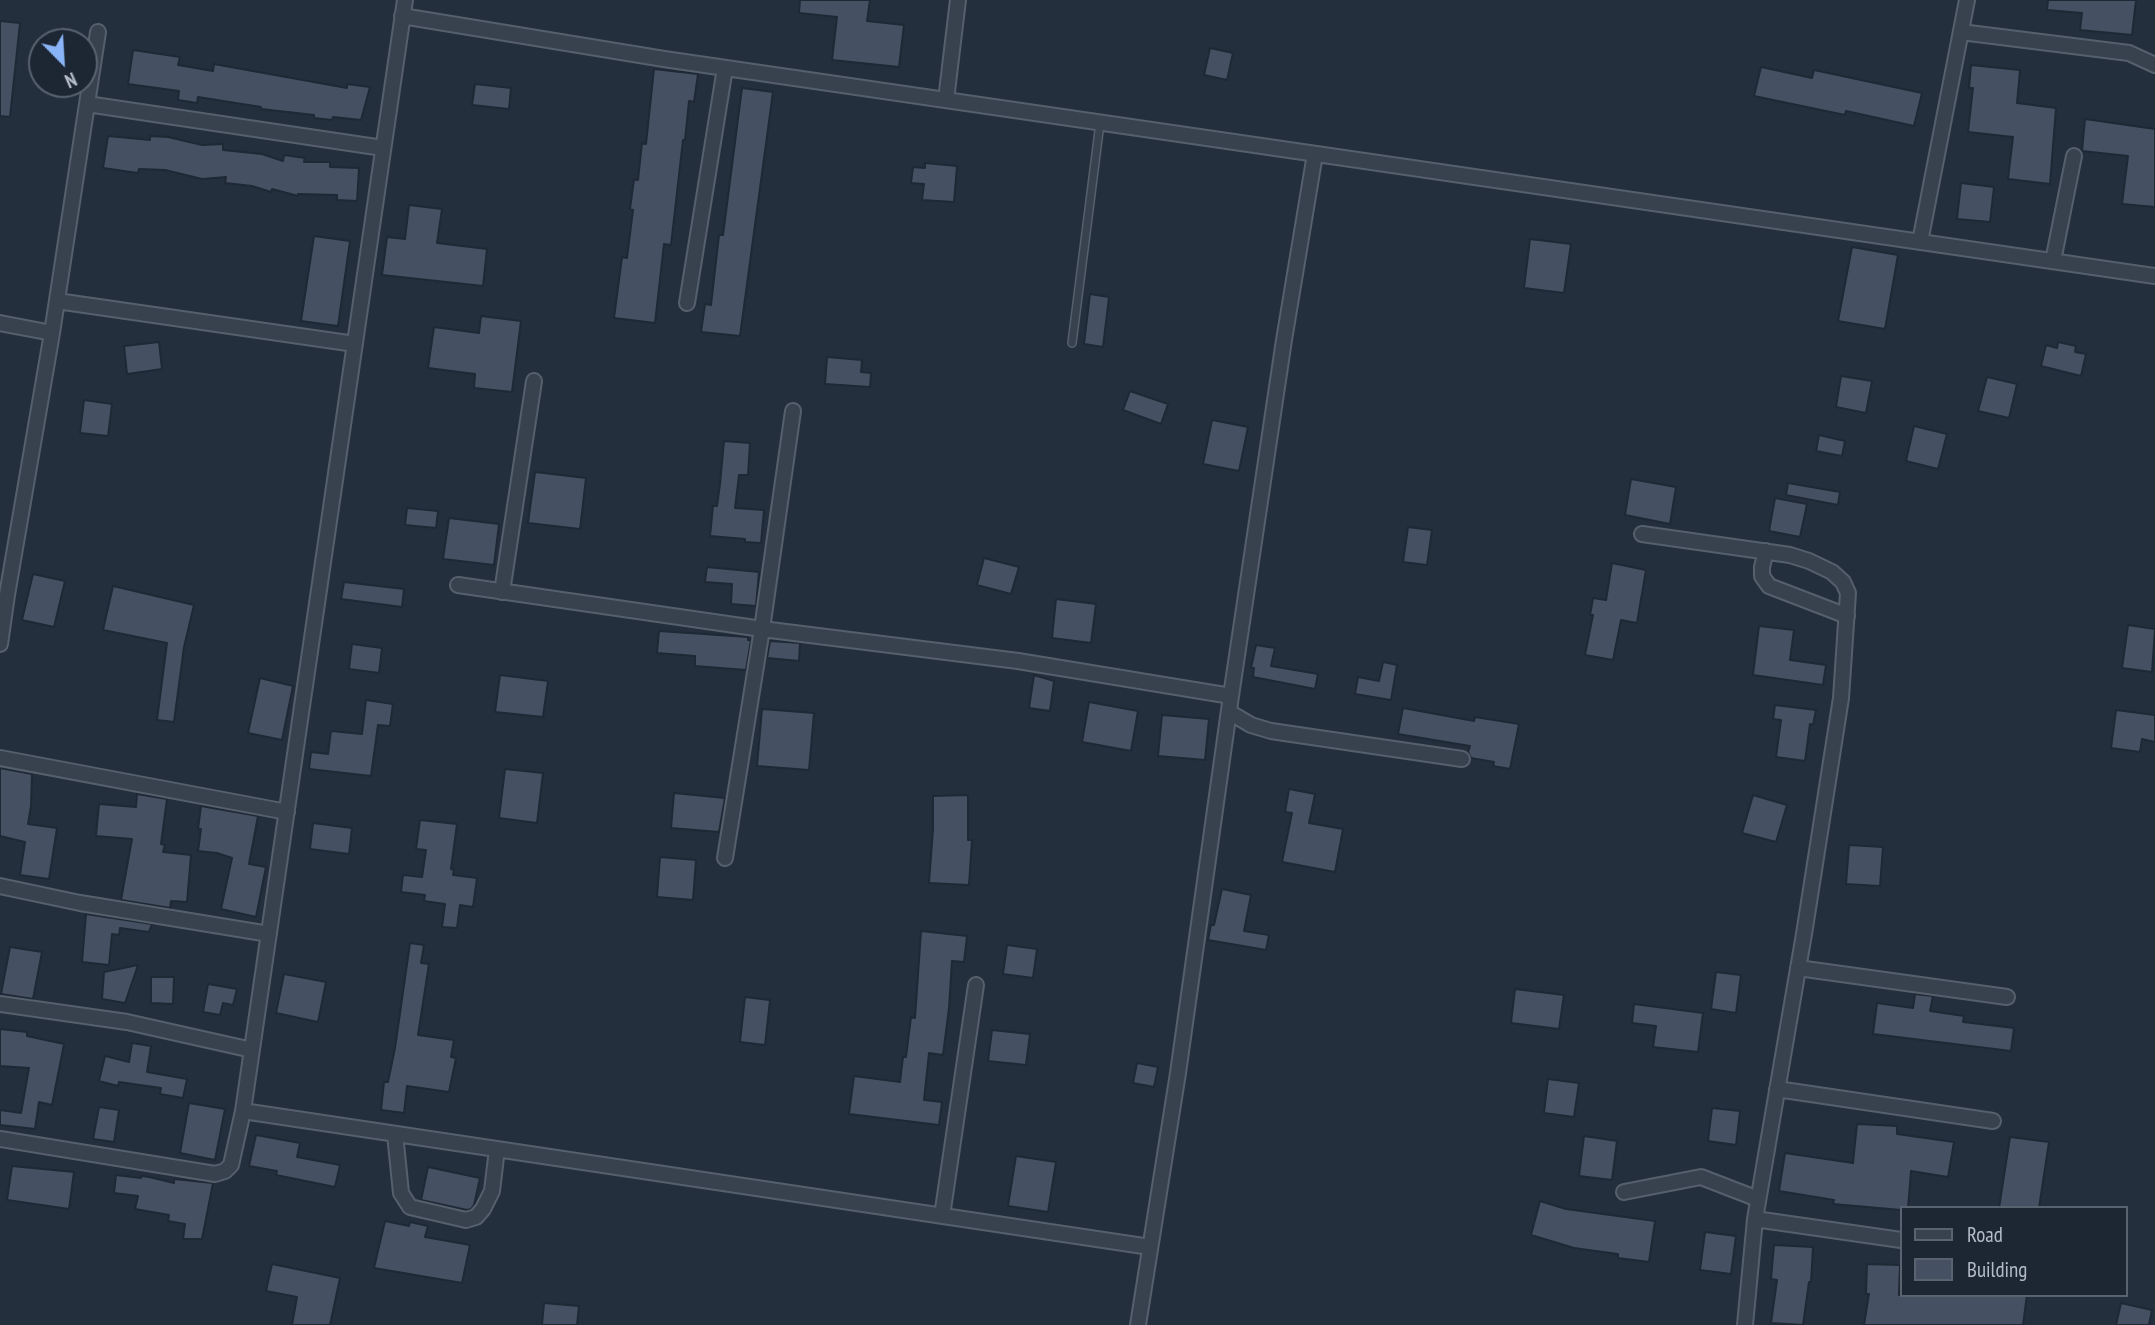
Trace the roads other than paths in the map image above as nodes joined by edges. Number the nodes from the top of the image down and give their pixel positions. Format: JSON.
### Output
{"nodes":[{"id":1,"x":405,"y":0,"type":"edge"},
{"id":2,"x":958,"y":0,"type":"edge"},
{"id":3,"x":1967,"y":0,"type":"edge"},
{"id":4,"x":402,"y":16,"type":"junction"},
{"id":5,"x":1961,"y":32,"type":"junction"},
{"id":6,"x":2155,"y":65,"type":"edge"},
{"id":7,"x":724,"y":68,"type":"junction"},
{"id":8,"x":88,"y":98,"type":"edge"},
{"id":9,"x":946,"y":100,"type":"junction"},
{"id":10,"x":87,"y":104,"type":"junction"},
{"id":11,"x":1100,"y":122,"type":"junction"},
{"id":12,"x":383,"y":148,"type":"junction"},
{"id":13,"x":1315,"y":154,"type":"junction"},
{"id":14,"x":2074,"y":156,"type":"dead end"},
{"id":15,"x":1920,"y":242,"type":"junction"},
{"id":16,"x":2053,"y":261,"type":"junction"},
{"id":17,"x":2154,"y":273,"type":"edge"},
{"id":18,"x":57,"y":301,"type":"junction"},
{"id":19,"x":687,"y":303,"type":"dead end"},
{"id":20,"x":0,"y":323,"type":"edge"},
{"id":21,"x":52,"y":333,"type":"junction"},
{"id":22,"x":1072,"y":343,"type":"dead end"},
{"id":23,"x":355,"y":344,"type":"junction"},
{"id":24,"x":534,"y":381,"type":"dead end"},
{"id":25,"x":793,"y":411,"type":"dead end"},
{"id":26,"x":1642,"y":534,"type":"dead end"},
{"id":27,"x":1766,"y":551,"type":"junction"},
{"id":28,"x":458,"y":585,"type":"dead end"},
{"id":29,"x":502,"y":592,"type":"junction"},
{"id":30,"x":1847,"y":616,"type":"junction"},
{"id":31,"x":762,"y":629,"type":"junction"},
{"id":32,"x":0,"y":644,"type":"edge"},
{"id":33,"x":1231,"y":695,"type":"junction"},
{"id":34,"x":1228,"y":712,"type":"junction"},
{"id":35,"x":0,"y":758,"type":"edge"},
{"id":36,"x":1462,"y":759,"type":"dead end"},
{"id":37,"x":287,"y":812,"type":"junction"},
{"id":38,"x":725,"y":858,"type":"dead end"},
{"id":39,"x":0,"y":886,"type":"edge"},
{"id":40,"x":269,"y":934,"type":"junction"},
{"id":41,"x":1798,"y":968,"type":"junction"},
{"id":42,"x":976,"y":985,"type":"dead end"},
{"id":43,"x":2007,"y":997,"type":"dead end"},
{"id":44,"x":0,"y":1004,"type":"edge"},
{"id":45,"x":252,"y":1049,"type":"junction"},
{"id":46,"x":1777,"y":1089,"type":"junction"},
{"id":47,"x":243,"y":1111,"type":"junction"},
{"id":48,"x":1993,"y":1121,"type":"dead end"},
{"id":49,"x":396,"y":1134,"type":"junction"},
{"id":50,"x":0,"y":1139,"type":"edge"},
{"id":51,"x":497,"y":1149,"type":"junction"},
{"id":52,"x":1624,"y":1192,"type":"dead end"},
{"id":53,"x":1758,"y":1199,"type":"junction"},
{"id":54,"x":942,"y":1216,"type":"junction"},
{"id":55,"x":1755,"y":1219,"type":"junction"},
{"id":56,"x":1899,"y":1240,"type":"edge"},
{"id":57,"x":1150,"y":1247,"type":"junction"},
{"id":58,"x":1138,"y":1325,"type":"edge"},
{"id":59,"x":1745,"y":1325,"type":"edge"}],
"edges":[{"from":1,"to":4,"type":"street"},
{"from":2,"to":9,"type":"street"},
{"from":3,"to":5,"type":"street"},
{"from":4,"to":7,"type":"street"},
{"from":4,"to":12,"type":"street"},
{"from":5,"to":6,"type":"street"},
{"from":5,"to":15,"type":"street"},
{"from":7,"to":9,"type":"street"},
{"from":7,"to":19,"type":"street"},
{"from":8,"to":10,"type":"street"},
{"from":9,"to":11,"type":"street"},
{"from":10,"to":12,"type":"street"},
{"from":10,"to":18,"type":"street"},
{"from":11,"to":13,"type":"street"},
{"from":11,"to":22,"type":"lane"},
{"from":12,"to":23,"type":"street"},
{"from":13,"to":15,"type":"street"},
{"from":13,"to":33,"type":"street"},
{"from":14,"to":16,"type":"street"},
{"from":15,"to":16,"type":"street"},
{"from":16,"to":17,"type":"street"},
{"from":18,"to":21,"type":"street"},
{"from":18,"to":23,"type":"street"},
{"from":20,"to":21,"type":"street"},
{"from":21,"to":32,"type":"street"},
{"from":23,"to":37,"type":"street"},
{"from":24,"to":29,"type":"street"},
{"from":25,"to":31,"type":"street"},
{"from":26,"to":27,"type":"street"},
{"from":27,"to":30,"type":"street"},
{"from":27,"to":30,"type":"street"},
{"from":28,"to":29,"type":"street"},
{"from":29,"to":31,"type":"street"},
{"from":30,"to":41,"type":"street"},
{"from":31,"to":33,"type":"street"},
{"from":31,"to":38,"type":"street"},
{"from":33,"to":34,"type":"street"},
{"from":34,"to":36,"type":"street"},
{"from":34,"to":57,"type":"street"},
{"from":35,"to":37,"type":"street"},
{"from":37,"to":40,"type":"street"},
{"from":39,"to":40,"type":"street"},
{"from":40,"to":45,"type":"street"},
{"from":41,"to":43,"type":"street"},
{"from":41,"to":46,"type":"street"},
{"from":42,"to":54,"type":"street"},
{"from":44,"to":45,"type":"street"},
{"from":45,"to":47,"type":"street"},
{"from":46,"to":48,"type":"street"},
{"from":46,"to":53,"type":"street"},
{"from":47,"to":49,"type":"street"},
{"from":47,"to":50,"type":"street"},
{"from":49,"to":51,"type":"street"},
{"from":49,"to":51,"type":"street"},
{"from":51,"to":54,"type":"street"},
{"from":52,"to":53,"type":"street"},
{"from":53,"to":55,"type":"street"},
{"from":54,"to":57,"type":"street"},
{"from":55,"to":56,"type":"street"},
{"from":55,"to":59,"type":"street"},
{"from":57,"to":58,"type":"street"}]}
